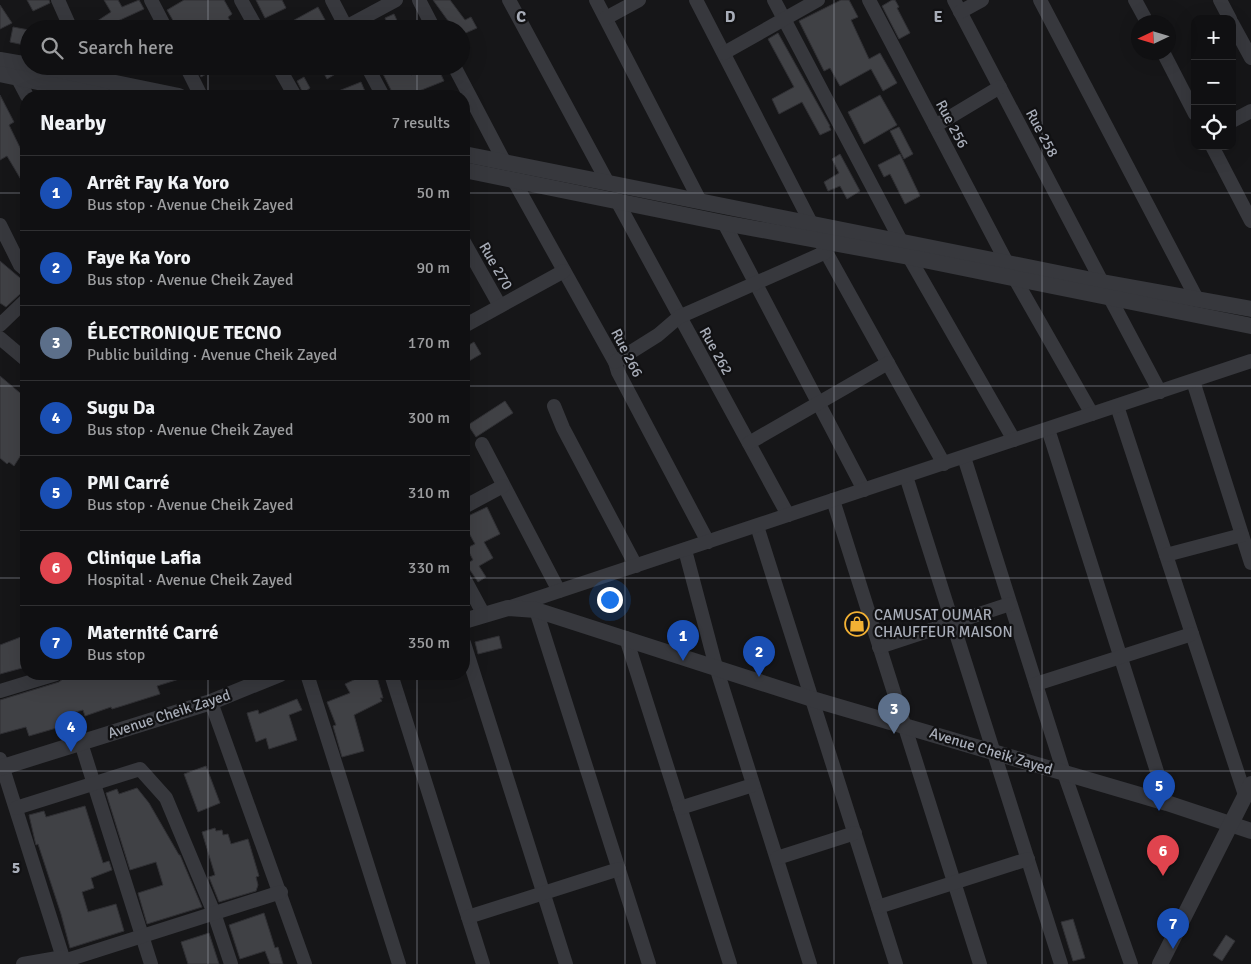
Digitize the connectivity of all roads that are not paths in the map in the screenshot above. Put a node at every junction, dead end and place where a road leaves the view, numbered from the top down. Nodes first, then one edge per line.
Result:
1 (58, 0) edge
2 (151, 0) edge
3 (241, 0) edge
4 (332, 0) edge
5 (396, 0) edge
6 (419, 0) edge
7 (508, 0) edge
8 (596, 0) edge
9 (639, 0) edge
10 (696, 0) edge
11 (774, 0) edge
12 (818, 0) edge
13 (868, 0) edge
14 (982, 0) edge
15 (1040, 0) edge
16 (1135, 0) edge
17 (1220, 0) edge
18 (957, 6) edge
19 (1143, 15) edge
20 (1228, 15) edge
21 (606, 18) junction
22 (784, 19) junction
23 (67, 20) edge
24 (161, 20) edge
25 (252, 20) edge
26 (343, 20) edge
27 (361, 20) edge
28 (429, 20) edge
29 (1236, 30) edge
30 (724, 52) junction
31 (1251, 58) edge
32 (0, 60) edge
33 (1167, 60) edge
34 (20, 70) edge
35 (20, 71) edge
36 (0, 74) edge
37 (24, 75) edge
38 (36, 75) edge
39 (94, 75) edge
40 (190, 75) edge
41 (283, 75) edge
42 (372, 75) edge
43 (459, 75) edge
44 (1000, 87) junction
45 (26, 90) edge
46 (85, 90) edge
47 (116, 90) edge
48 (198, 90) edge
49 (292, 90) edge
50 (380, 90) edge
51 (467, 90) edge
52 (470, 96) edge
53 (1191, 106) edge
54 (1251, 111) edge
55 (1236, 119) edge
56 (935, 126) junction
57 (1214, 150) edge
58 (470, 155) edge
59 (505, 163) junction
60 (470, 171) edge
61 (514, 181) junction
62 (608, 183) junction
63 (617, 201) junction
64 (700, 201) junction
65 (1251, 221) edge
66 (724, 223) junction
67 (812, 224) junction
68 (0, 225) edge
69 (901, 242) junction
70 (824, 247) junction
71 (470, 253) edge
72 (909, 257) junction
73 (1007, 263) junction
74 (20, 264) edge
75 (564, 271) junction
76 (1015, 279) junction
77 (1102, 282) junction
78 (755, 283) junction
79 (1110, 298) junction
80 (1197, 299) junction
81 (20, 306) edge
82 (500, 306) junction
83 (1251, 309) edge
84 (679, 317) junction
85 (470, 323) edge
86 (0, 325) edge
87 (1251, 326) edge
88 (0, 338) edge
89 (20, 355) edge
90 (615, 362) junction
91 (1251, 362) edge
92 (888, 363) junction
93 (1193, 381) junction
94 (1160, 392) junction
95 (819, 403) junction
96 (554, 406) dead end
97 (1117, 406) junction
98 (1092, 414) junction
99 (1048, 429) junction
100 (1014, 440) junction
101 (748, 443) junction
102 (482, 444) dead end
103 (964, 457) junction
104 (944, 464) junction
105 (906, 476) junction
106 (503, 486) junction
107 (864, 490) junction
108 (833, 500) junction
109 (470, 504) edge
110 (788, 515) junction
111 (757, 526) junction
112 (1242, 535) junction
113 (708, 542) junction
114 (685, 550) junction
115 (1166, 556) junction
116 (1251, 563) edge
117 (636, 566) junction
118 (470, 589) edge
119 (559, 591) junction
120 (1010, 604) junction
121 (508, 608) junction
122 (536, 610) junction
123 (484, 615) junction
124 (470, 618) edge
125 (953, 623) junction
126 (1192, 634) junction
127 (626, 638) junction
128 (879, 647) junction
129 (1121, 657) junction
130 (470, 662) edge
131 (716, 667) junction
132 (37, 680) edge
133 (265, 680) edge
134 (309, 680) edge
135 (393, 680) edge
136 (1036, 684) junction
137 (0, 692) edge
138 (812, 699) junction
139 (211, 702) junction
140 (904, 726) junction
141 (80, 743) junction
142 (994, 752) junction
143 (1, 765) edge
144 (1064, 773) junction
145 (93, 784) junction
146 (753, 785) junction
147 (1248, 790) edge
148 (1167, 803) junction
149 (16, 808) junction
150 (680, 808) junction
151 (1231, 825) junction
152 (1251, 831) edge
153 (855, 833) junction
154 (776, 858) junction
155 (1028, 859) junction
156 (619, 869) junction
157 (954, 882) junction
158 (280, 892) junction
159 (543, 893) junction
160 (878, 907) junction
161 (214, 914) junction
162 (468, 917) junction
163 (142, 936) junction
164 (64, 961) edge
165 (23, 964) edge
166 (150, 964) edge
167 (231, 964) edge
168 (305, 964) edge
169 (399, 964) edge
170 (483, 964) edge
171 (566, 964) edge
172 (649, 964) edge
173 (728, 964) edge
174 (810, 964) edge
175 (896, 964) edge
176 (980, 964) edge
177 (1061, 964) edge
178 (1131, 964) edge
179 (1160, 964) edge

1 - 23 street
2 - 24 street
3 - 25 street
4 - 26 street
5 - 27 street
6 - 28 street
7 - 62 street
8 - 21 street
9 - 21 street
10 - 30 street
11 - 22 street
12 - 22 street
13 - 56 street, Rue 256
14 - 18 street
15 - 80 street
16 - 19 street
17 - 20 street
18 - 44 street, Rue 258
21 - 64 street
22 - 30 street
22 - 69 street
29 - 31 street
30 - 67 street
32 - 34 street
33 - 53 street
35 - 36 street
37 - 45 street
38 - 46 street
39 - 47 street
40 - 48 street
41 - 49 street
42 - 50 street
43 - 51 street
44 - 56 street
44 - 77 street, Rue 258
52 - 59 street
54 - 55 street
56 - 73 street, Rue 256
57 - 65 street
58 - 59 street
59 - 62 street
60 - 61 street
61 - 63 street
61 - 75 street, Rue 266
62 - 64 street
63 - 66 street
63 - 84 street, Rue 262
64 - 67 street
66 - 70 street
66 - 78 street
67 - 69 street
67 - 70 street
68 - 74 street
69 - 73 street
70 - 72 street
70 - 78 street
70 - 92 street
71 - 82 street, Rue 270
72 - 76 street
72 - 100 street
73 - 77 street
75 - 82 street
75 - 90 street, Rue 266
76 - 79 street
76 - 98 street
77 - 80 street
78 - 84 street
78 - 95 street
79 - 87 street
79 - 94 street
80 - 83 street
81 - 86 street
82 - 85 street
84 - 90 street
84 - 101 street, Rue 262
88 - 89 street
90 - 113 street, Rue 266
91 - 93 street
92 - 95 street
92 - 104 street
93 - 94 street
93 - 112 street
94 - 97 street
95 - 101 street
95 - 107 street
96 - 117 street
97 - 98 street
97 - 115 street
98 - 99 street
99 - 100 street
99 - 129 street
100 - 103 street
101 - 110 street, Rue 262
102 - 106 street
103 - 104 street
103 - 120 street
104 - 105 street
105 - 107 street
105 - 125 street
106 - 109 street
106 - 119 street
107 - 108 street
108 - 110 street
108 - 128 street
110 - 111 street
111 - 113 street
111 - 138 street
112 - 115 street
112 - 116 street
113 - 114 street
114 - 117 street
114 - 131 street
115 - 126 street
117 - 119 street
118 - 123 street
119 - 121 street
120 - 125 street
120 - 136 street
121 - 122 street, Avenue Cheik Zayed
121 - 123 street, Avenue Cheik Zayed
122 - 127 street, Avenue Cheik Zayed
122 - 156 street
123 - 124 street, Avenue Cheik Zayed
125 - 128 street
125 - 142 street
126 - 129 street
126 - 147 street
127 - 131 street, Avenue Cheik Zayed
127 - 150 street
128 - 140 street
129 - 136 street
129 - 148 street
130 - 159 street
131 - 138 street, Avenue Cheik Zayed
131 - 146 street
132 - 137 street
133 - 139 street, Avenue Cheik Zayed
134 - 169 street
135 - 162 street
136 - 144 street
138 - 140 street, Avenue Cheik Zayed
138 - 153 street
139 - 141 street, Avenue Cheik Zayed
139 - 158 street
140 - 142 street, Avenue Cheik Zayed
140 - 157 street
141 - 143 street, Avenue Cheik Zayed
141 - 145 street
142 - 144 street, Avenue Cheik Zayed
142 - 155 street
143 - 149 street
144 - 148 street, Avenue Cheik Zayed
144 - 178 street
145 - 149 street
145 - 161 street
145 - 163 street
146 - 150 street
146 - 154 street
147 - 151 street
148 - 151 street, Avenue Cheik Zayed
149 - 164 street
150 - 173 street
151 - 152 street, Avenue Cheik Zayed
151 - 179 street
153 - 154 street
153 - 160 street
154 - 174 street
155 - 157 street
155 - 177 street
156 - 159 street
156 - 172 street
157 - 160 street
157 - 176 street
158 - 161 street
158 - 168 street
159 - 162 street
159 - 171 street
160 - 175 street
161 - 163 street
161 - 167 street
162 - 170 street
163 - 164 street
163 - 166 street
164 - 165 street

